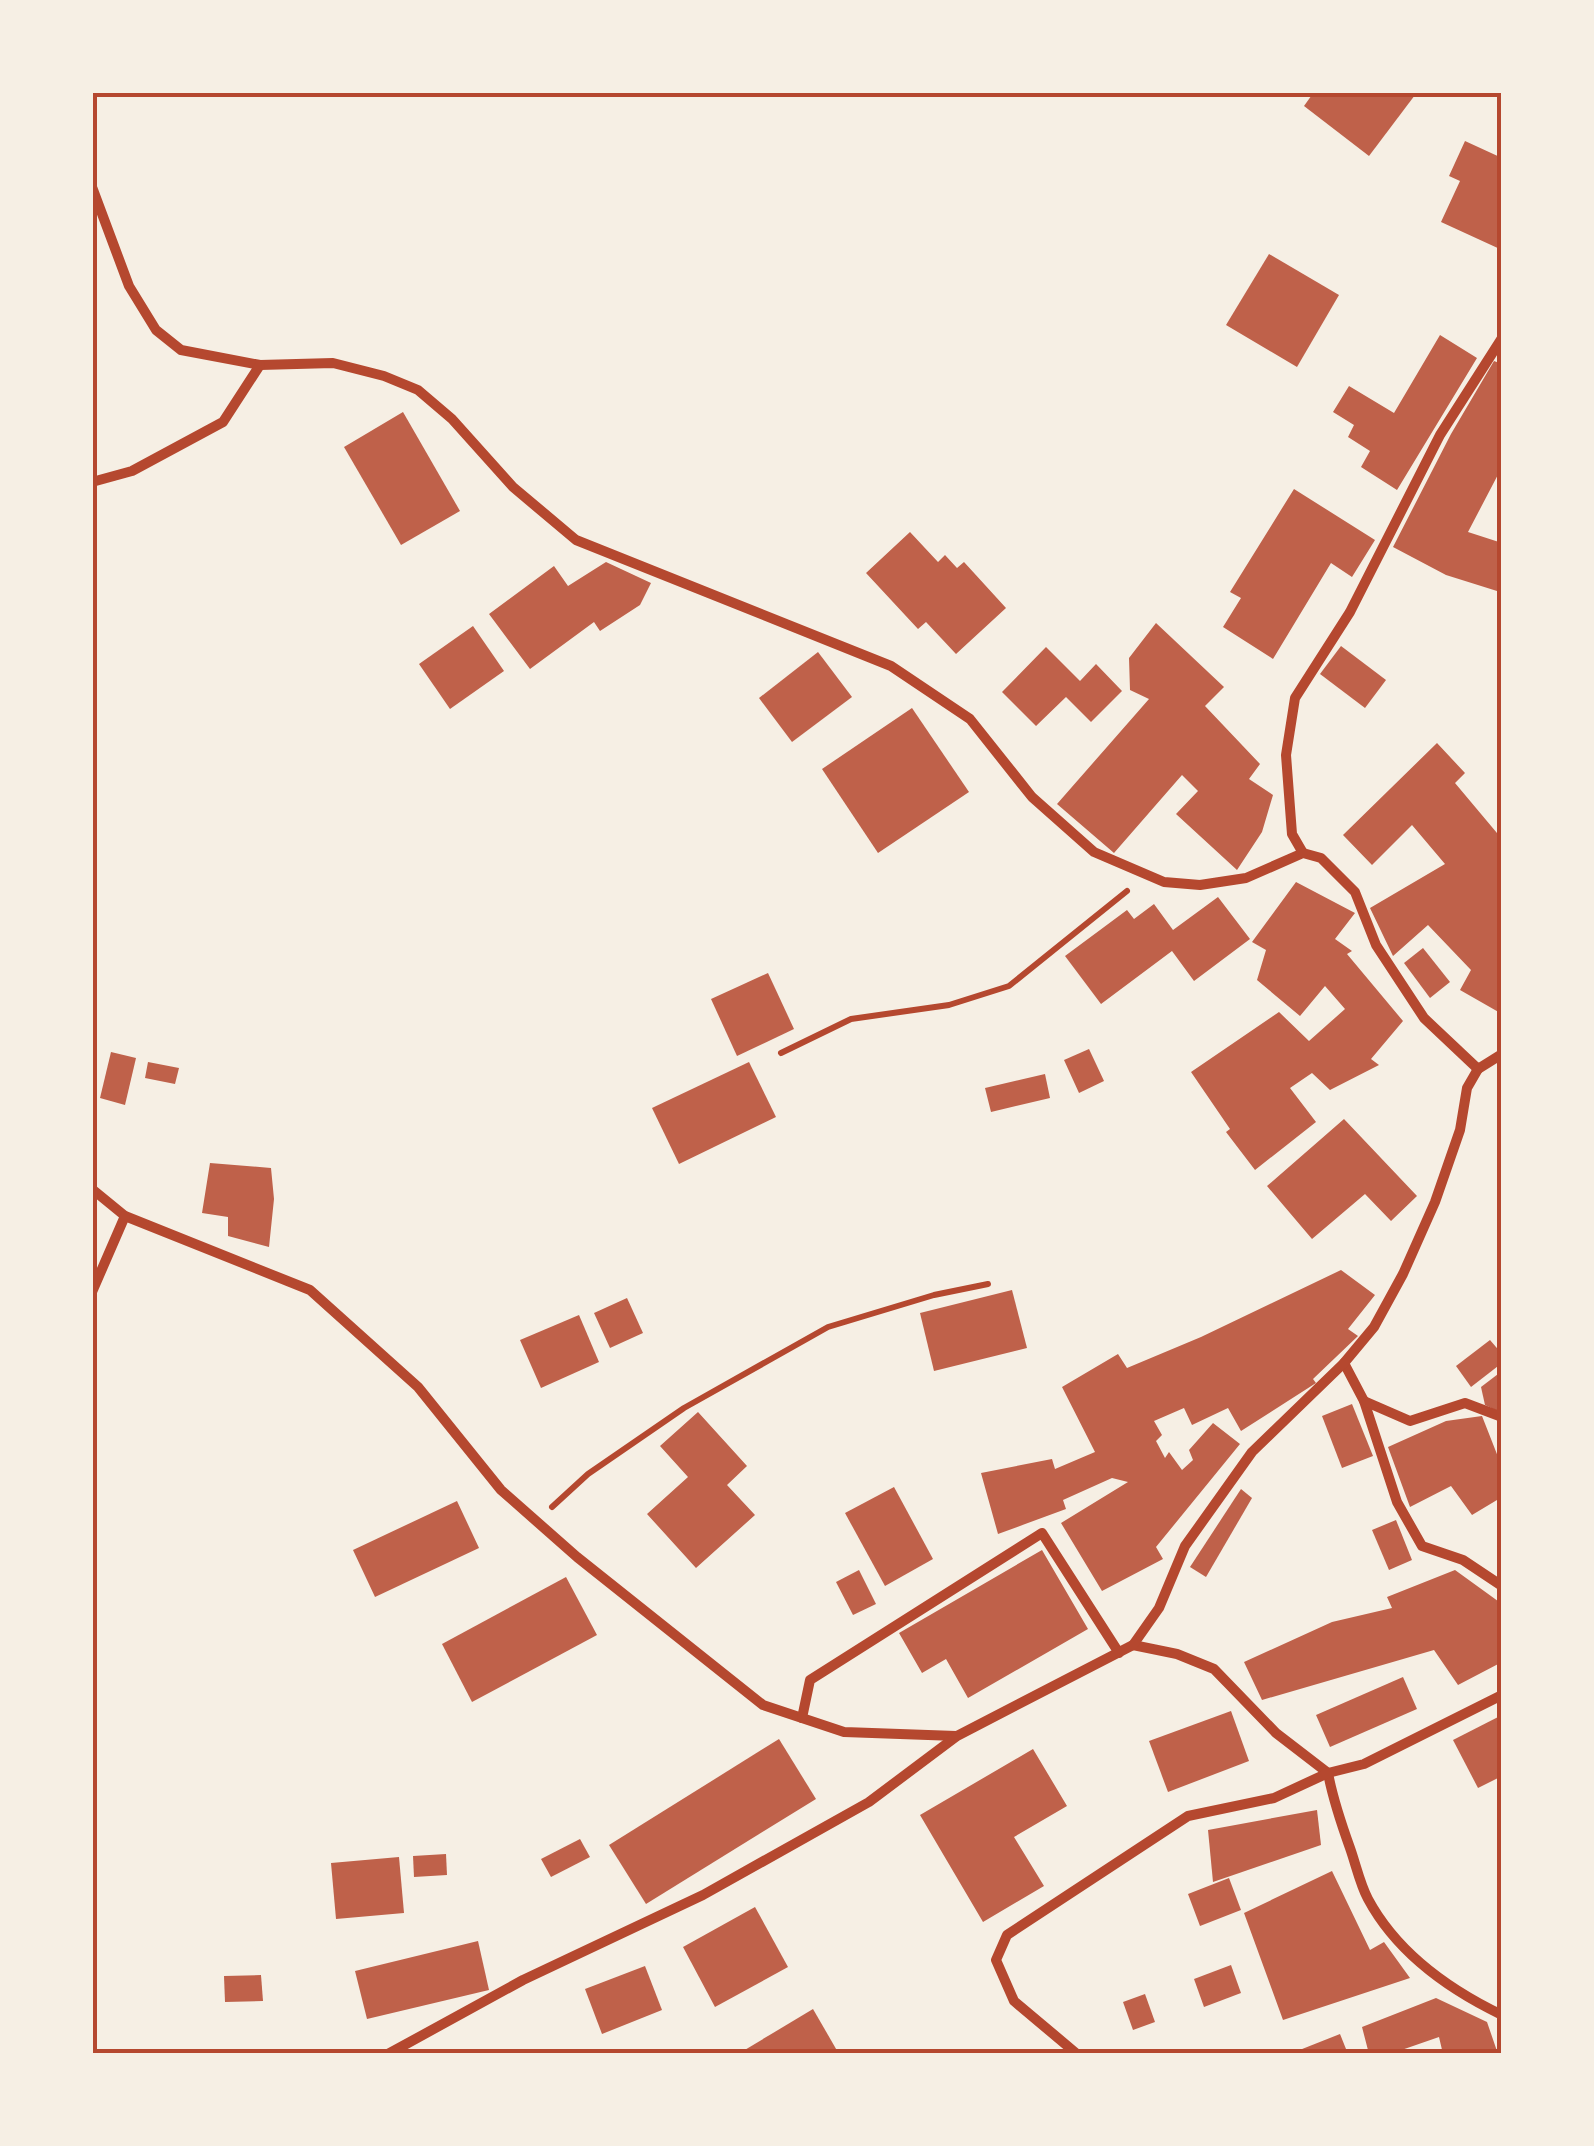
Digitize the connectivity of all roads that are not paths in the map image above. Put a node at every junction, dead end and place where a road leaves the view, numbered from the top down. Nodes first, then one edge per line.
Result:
1 (92, 187) edge
2 (1502, 338) edge
3 (260, 365) junction
4 (92, 482) edge
5 (1303, 854) junction
6 (1502, 1054) edge
7 (1478, 1070) junction
8 (92, 1190) edge
9 (125, 1216) junction
10 (92, 1292) edge
11 (1344, 1363) junction
12 (1364, 1401) junction
13 (1502, 1416) edge
14 (1502, 1586) edge
15 (1133, 1646) junction
16 (1119, 1653) junction
17 (1502, 1695) edge
18 (802, 1718) junction
19 (958, 1736) junction
20 (1328, 1773) junction
21 (1502, 2015) edge
22 (388, 2054) edge
23 (1078, 2054) edge

1 - 3 street
2 - 5 street
3 - 4 street
3 - 5 street
5 - 7 street
6 - 7 street
7 - 11 street
8 - 9 street
9 - 10 street
9 - 18 street
11 - 12 street
11 - 15 street
12 - 13 street
12 - 14 street
15 - 16 street
15 - 20 street
16 - 18 street
16 - 19 street
17 - 20 street
18 - 19 street
19 - 22 street
20 - 21 street
20 - 23 street

